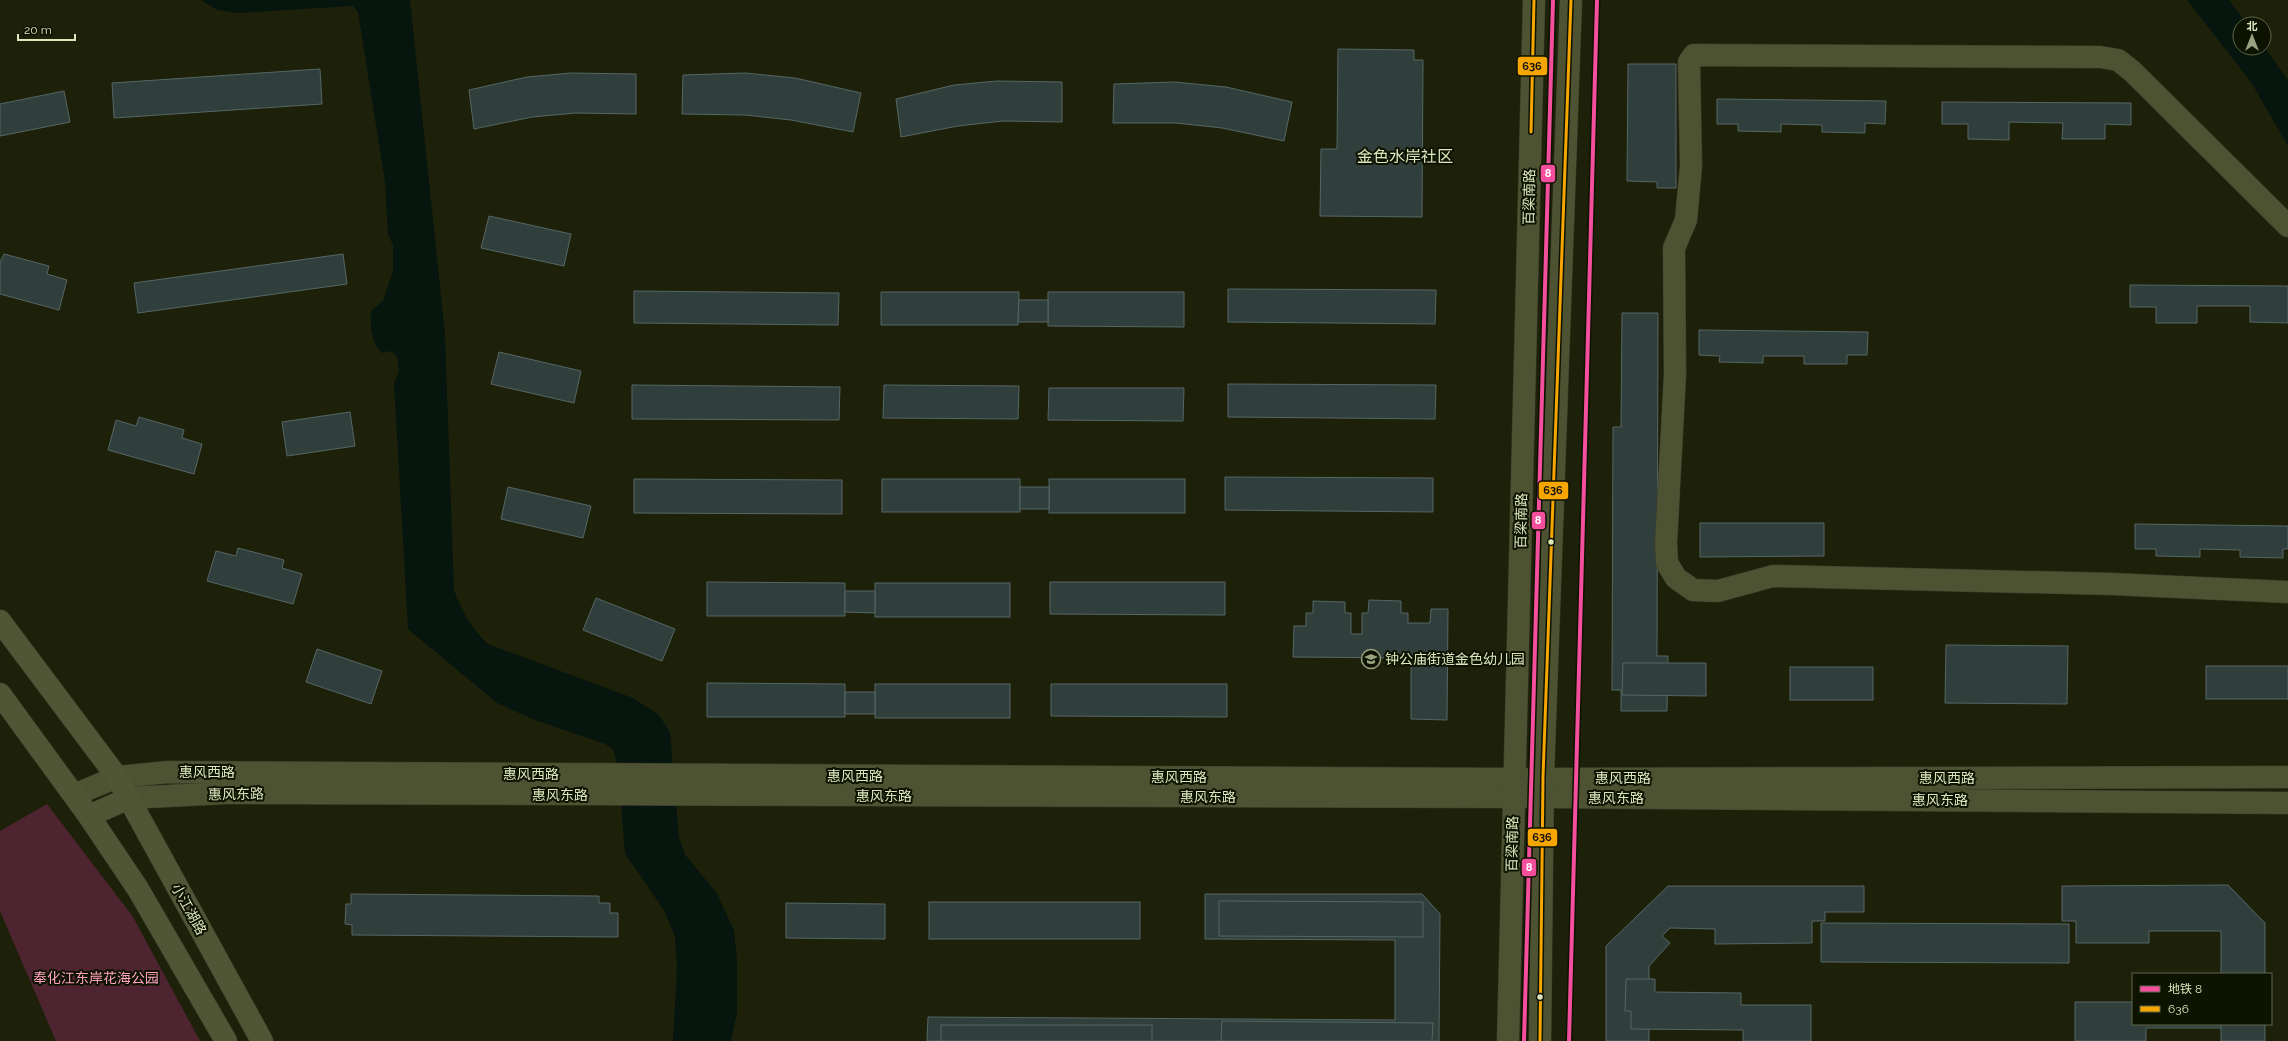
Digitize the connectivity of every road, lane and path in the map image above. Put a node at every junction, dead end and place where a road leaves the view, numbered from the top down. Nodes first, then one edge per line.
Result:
1 (1534, 0) edge
2 (1571, 0) edge
3 (2288, 226) edge
4 (2288, 592) edge
5 (0, 621) edge
6 (0, 694) edge
7 (117, 777) junction
8 (2288, 777) edge
9 (1542, 787) junction
10 (1514, 788) junction
11 (74, 795) junction
12 (129, 798) junction
13 (2288, 803) edge
14 (89, 816) junction
15 (226, 1041) edge
16 (262, 1041) edge
17 (1508, 1041) edge
18 (1540, 1041) edge

1 - 10 street, 百梁南路
2 - 9 street, 百梁南路
3 - 4 street
5 - 7 main road, 小江湖路
6 - 11 main road
7 - 10 street, 惠风西路
7 - 11 street, 惠风西路
7 - 12 main road, 小江湖路
8 - 9 street, 惠风西路
9 - 10 street, 惠风东路
9 - 13 street, 惠风东路
9 - 18 street, 百梁南路
10 - 12 street, 惠风东路
10 - 17 street, 百梁南路
11 - 14 main road
12 - 14 main road
12 - 16 main road, 小江湖路
14 - 15 main road

